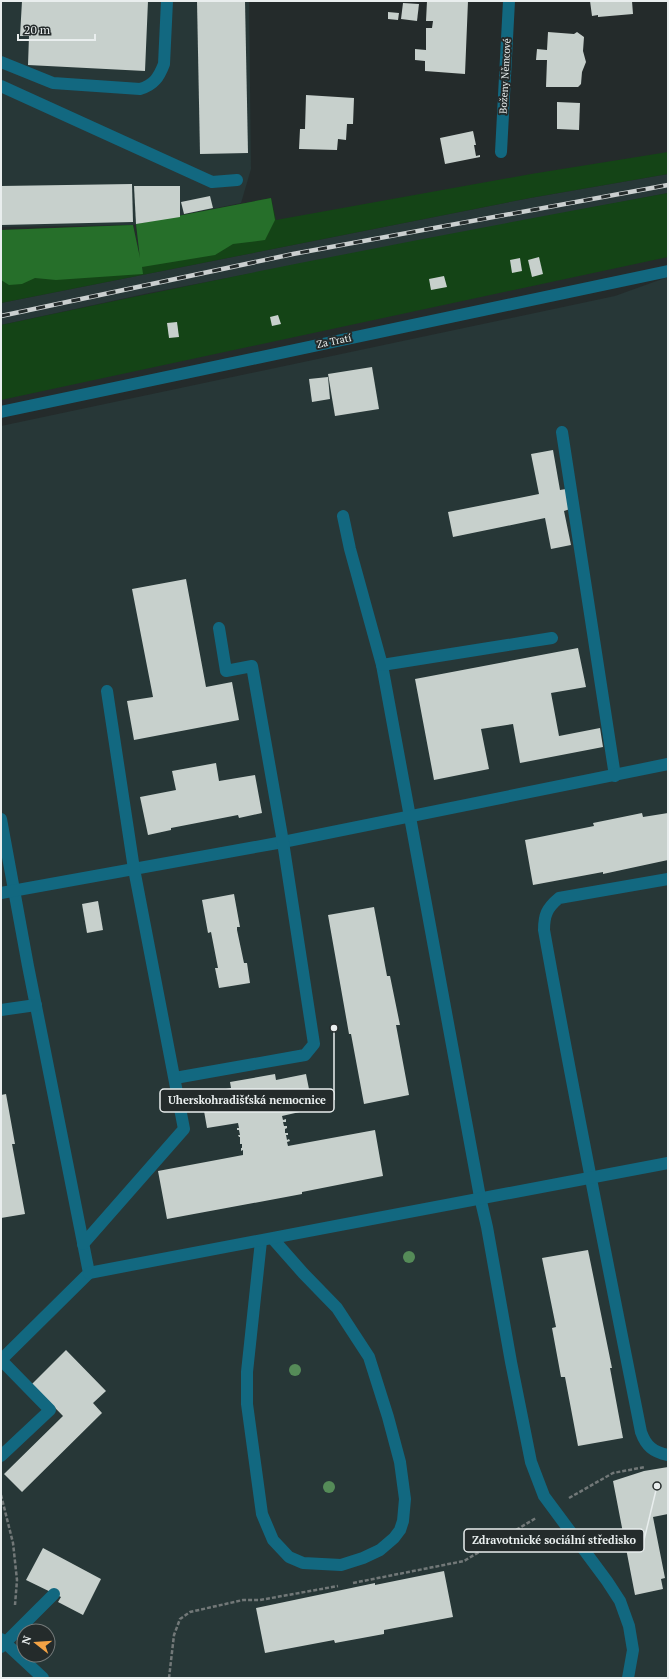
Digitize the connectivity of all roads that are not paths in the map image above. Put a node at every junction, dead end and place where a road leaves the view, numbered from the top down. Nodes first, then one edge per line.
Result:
1 (167, 1) edge
2 (509, 1) edge
3 (1, 62) edge
4 (1, 86) edge
5 (501, 152) dead end
6 (237, 180) dead end
7 (668, 271) edge
8 (1, 412) edge
9 (562, 432) dead end
10 (343, 516) dead end
11 (219, 628) dead end
12 (552, 638) dead end
13 (382, 665) junction
14 (107, 691) dead end
15 (668, 764) edge
16 (615, 776) junction
17 (411, 816) junction
18 (1, 819) edge
19 (283, 842) junction
20 (134, 869) junction
21 (668, 878) edge
22 (15, 891) junction
23 (1, 893) edge
24 (36, 1005) junction
25 (1, 1010) edge
26 (175, 1078) junction
27 (668, 1163) edge
28 (591, 1177) junction
29 (480, 1197) junction
30 (273, 1239) junction
31 (261, 1241) junction
32 (83, 1244) junction
33 (89, 1273) junction
34 (1, 1360) edge
35 (668, 1454) edge
36 (1, 1456) edge
37 (54, 1594) dead end
38 (2, 1643) edge
39 (43, 1678) edge
40 (628, 1678) edge

1 - 3 street
2 - 5 street, Boženy Němcové
4 - 6 street
7 - 8 street, Za Tratí
9 - 16 street
10 - 13 street
11 - 19 street
12 - 13 street
13 - 17 street
14 - 20 street
15 - 16 street
16 - 17 street
17 - 19 street
17 - 29 street
18 - 22 street
19 - 20 street
19 - 26 street
20 - 22 street
20 - 26 street
21 - 28 street
22 - 23 street
22 - 24 street
24 - 25 street
24 - 32 street
26 - 32 street
27 - 28 street
28 - 29 street
28 - 35 street
29 - 30 street
29 - 40 street
30 - 31 street
30 - 31 street
31 - 33 street
32 - 33 street
33 - 34 street
34 - 36 street
37 - 38 street
38 - 39 street

